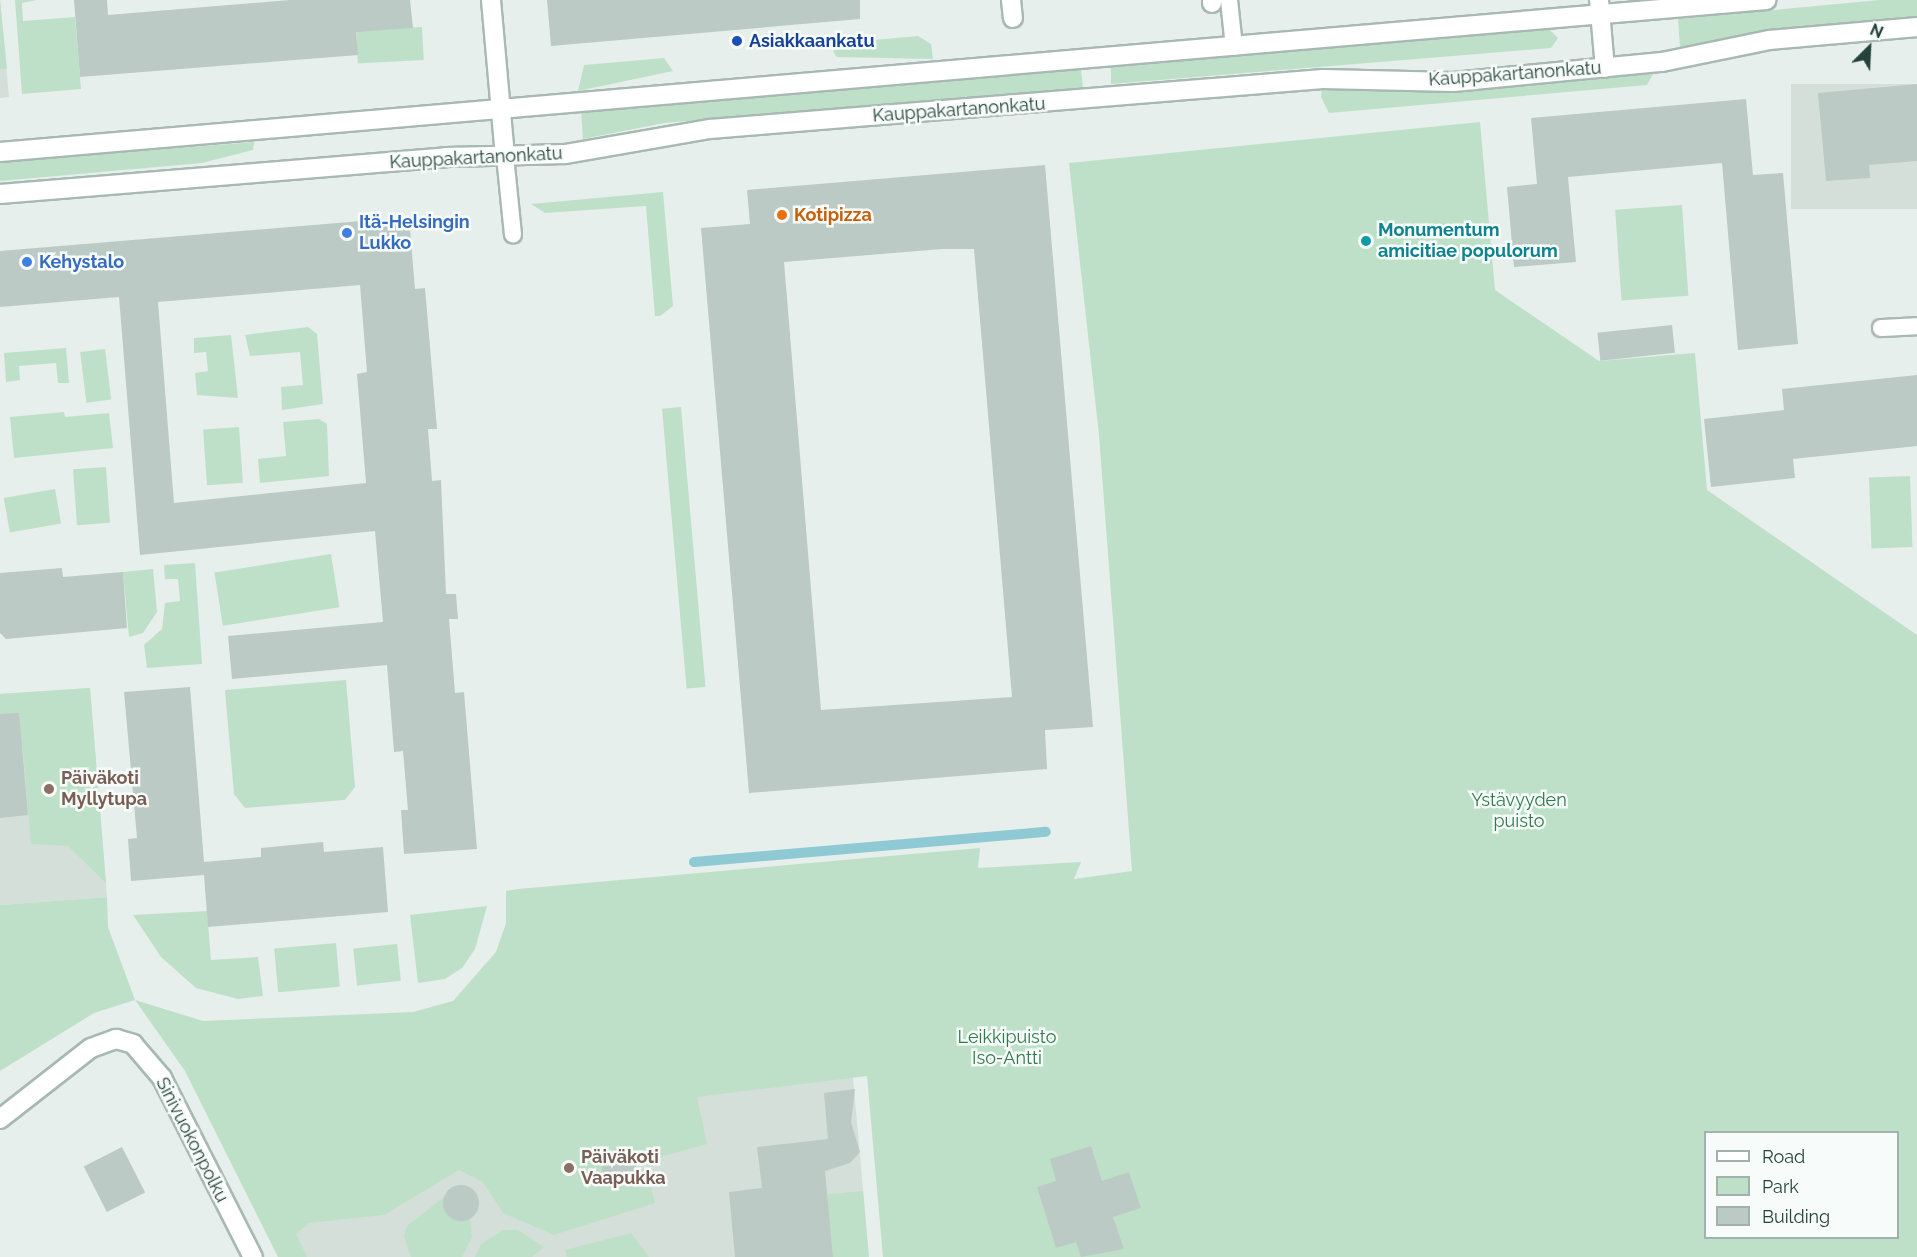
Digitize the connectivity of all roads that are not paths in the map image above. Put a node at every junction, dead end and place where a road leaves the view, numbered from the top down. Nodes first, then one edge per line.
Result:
1 (491, 0) edge
2 (1766, 0) edge
3 (1218, 1) edge
4 (1600, 8) edge
5 (1917, 27) edge
6 (1234, 47) junction
7 (1605, 68) junction
8 (500, 108) junction
9 (0, 152) edge
10 (505, 156) junction
11 (0, 194) edge
12 (513, 235) dead end
13 (1917, 326) edge
14 (1881, 328) dead end
15 (0, 1119) edge
16 (253, 1257) edge

1 - 8 main road
2 - 4 main road
3 - 6 lane
4 - 6 main road
4 - 7 main road
5 - 7 main road, Kauppakartanonkatu
6 - 8 main road
7 - 10 main road, Kauppakartanonkatu
8 - 9 main road
8 - 10 main road
10 - 11 main road, Kauppakartanonkatu
10 - 12 lane
13 - 14 lane
15 - 16 main road, Sinivuokonpolku

